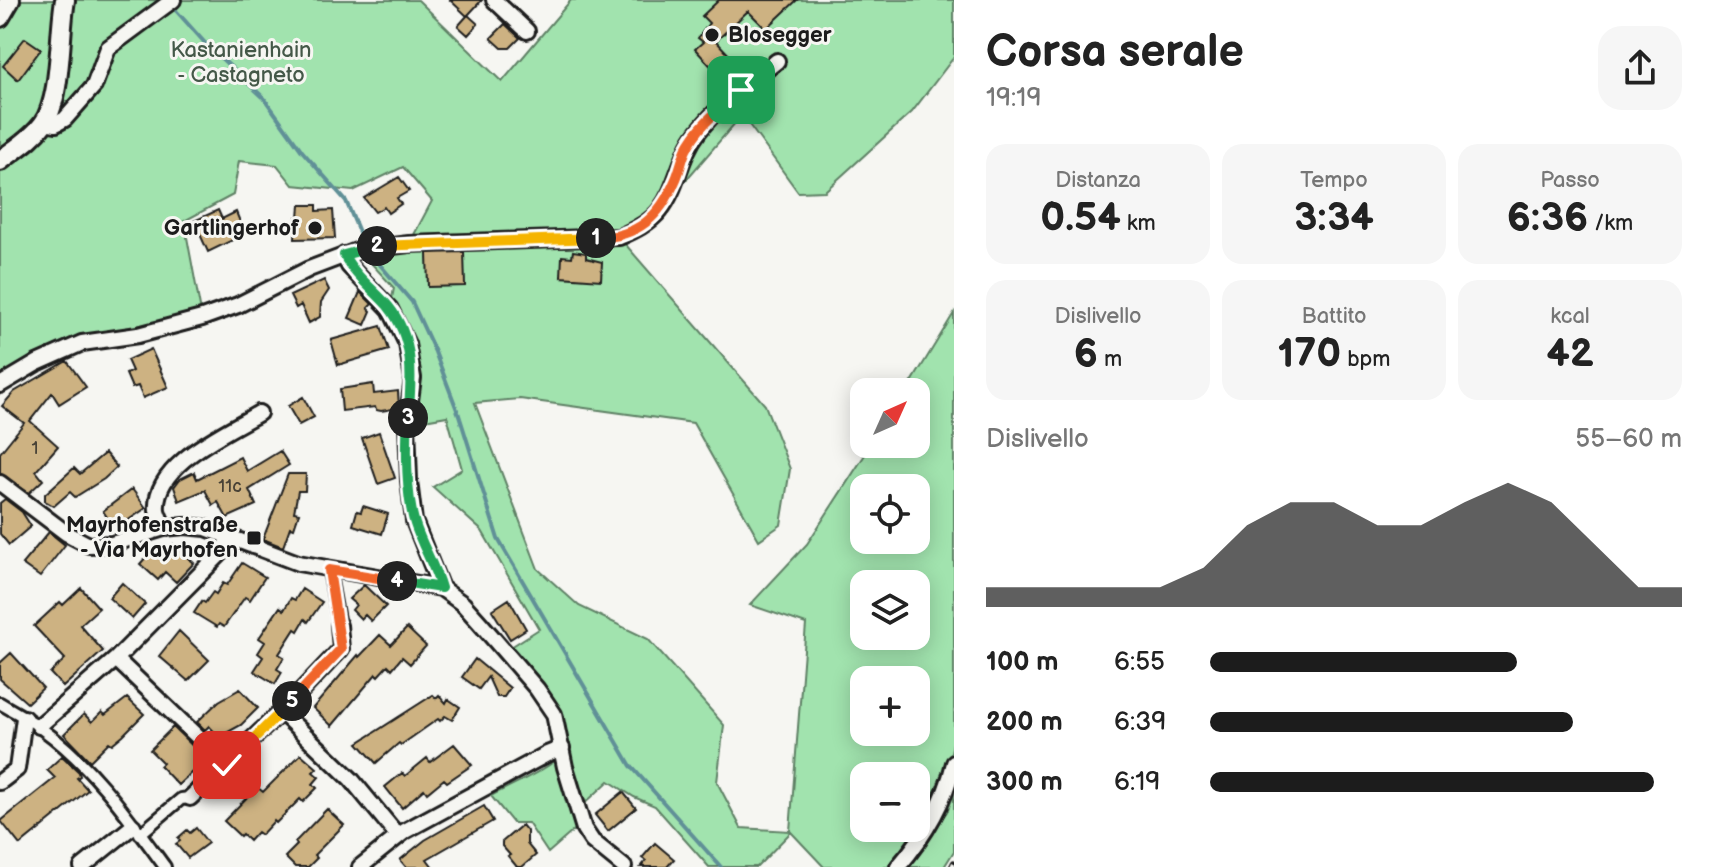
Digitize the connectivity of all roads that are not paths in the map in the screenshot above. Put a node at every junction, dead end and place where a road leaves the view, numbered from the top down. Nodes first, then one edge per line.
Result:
1 (10, 0) edge
2 (65, 0) edge
3 (173, 0) edge
4 (494, 0) edge
5 (0, 17) edge
6 (527, 31) dead end
7 (777, 61) dead end
8 (45, 122) junction
9 (0, 161) edge
10 (351, 252) junction
11 (0, 385) edge
12 (259, 413) dead end
13 (0, 483) edge
14 (164, 528) junction
15 (230, 537) junction
16 (329, 570) junction
17 (441, 588) junction
18 (339, 625) joint
19 (116, 659) junction
20 (0, 703) edge
21 (281, 712) junction
22 (24, 718) junction
23 (39, 726) junction
24 (562, 748) junction
25 (954, 763) edge
26 (227, 765) junction
27 (0, 782) edge
28 (190, 798) joint
29 (137, 830) junction
30 (398, 836) junction
31 (82, 867) edge
32 (165, 867) edge
33 (360, 867) edge
34 (624, 867) edge
35 (898, 867) edge

1 - 5 street
2 - 8 street
3 - 8 street
4 - 6 street
7 - 10 street
8 - 9 street
10 - 11 street
10 - 17 street
12 - 14 street
13 - 14 street
14 - 15 street
15 - 16 street
15 - 19 street
16 - 17 street
16 - 18 street
17 - 24 street
18 - 21 street
19 - 23 street
19 - 26 street
20 - 22 street
21 - 26 street
21 - 30 street
22 - 23 street
22 - 27 street
23 - 29 street
24 - 30 street
24 - 34 street
25 - 35 street
26 - 28 street
28 - 29 street
29 - 31 street
29 - 32 street
30 - 33 street

